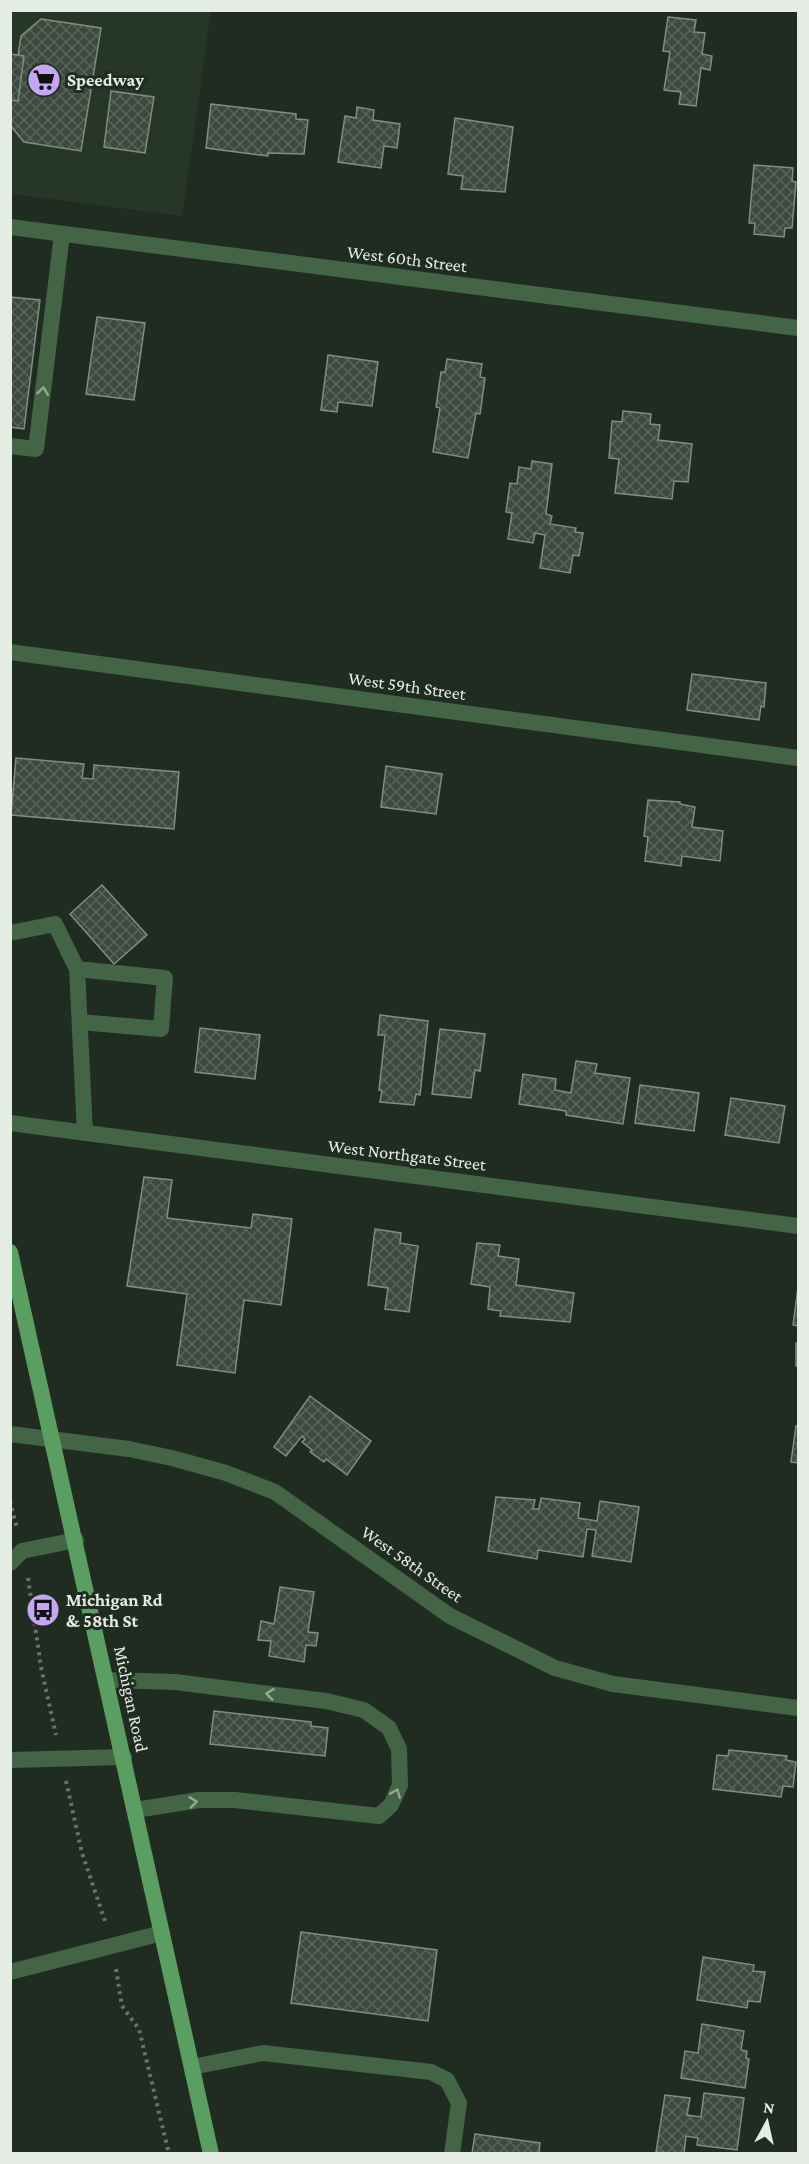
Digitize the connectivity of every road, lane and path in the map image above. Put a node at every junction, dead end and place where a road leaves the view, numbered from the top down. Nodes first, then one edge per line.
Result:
1 (10, 227) edge
2 (62, 234) junction
3 (798, 328) edge
4 (10, 446) edge
5 (10, 652) edge
6 (798, 758) edge
7 (10, 933) edge
8 (77, 969) junction
9 (80, 1022) junction
10 (10, 1123) edge
11 (85, 1133) junction
12 (798, 1226) edge
13 (10, 1252) edge
14 (10, 1434) edge
15 (54, 1440) junction
16 (10, 1501) edge
17 (76, 1540) junction
18 (16, 1557) edge
19 (106, 1680) junction
20 (798, 1708) edge
21 (124, 1757) junction
22 (10, 1760) edge
23 (62, 1761) junction
24 (135, 1810) junction
25 (162, 1933) junction
26 (113, 1946) junction
27 (10, 1972) edge
28 (192, 2067) junction
29 (169, 2154) edge
30 (211, 2154) edge
31 (452, 2154) edge

1 - 2 street, West 60th Street
2 - 3 street, West 60th Street
4 -> 2 street
5 - 6 street, West 59th Street
7 - 8 street
8 - 9 street
8 - 9 street
9 - 11 street
10 - 11 street, West Northgate Street
11 - 12 street, West Northgate Street
13 - 15 main road, Michigan Road
14 - 15 street, West 58th Street
15 - 17 main road, Michigan Road
15 - 20 street, West 58th Street
16 - 18 path
17 - 18 street
17 - 19 main road, Michigan Road
18 - 23 path
19 - 21 main road, Michigan Road
24 -> 19 street
21 - 23 street
21 - 24 main road, Michigan Road
22 - 23 street
23 - 26 path
24 - 25 main road, Michigan Road
25 - 26 street
25 - 28 main road, Michigan Road
26 - 27 street
26 - 29 path
28 - 30 main road, Michigan Road
28 - 31 street

